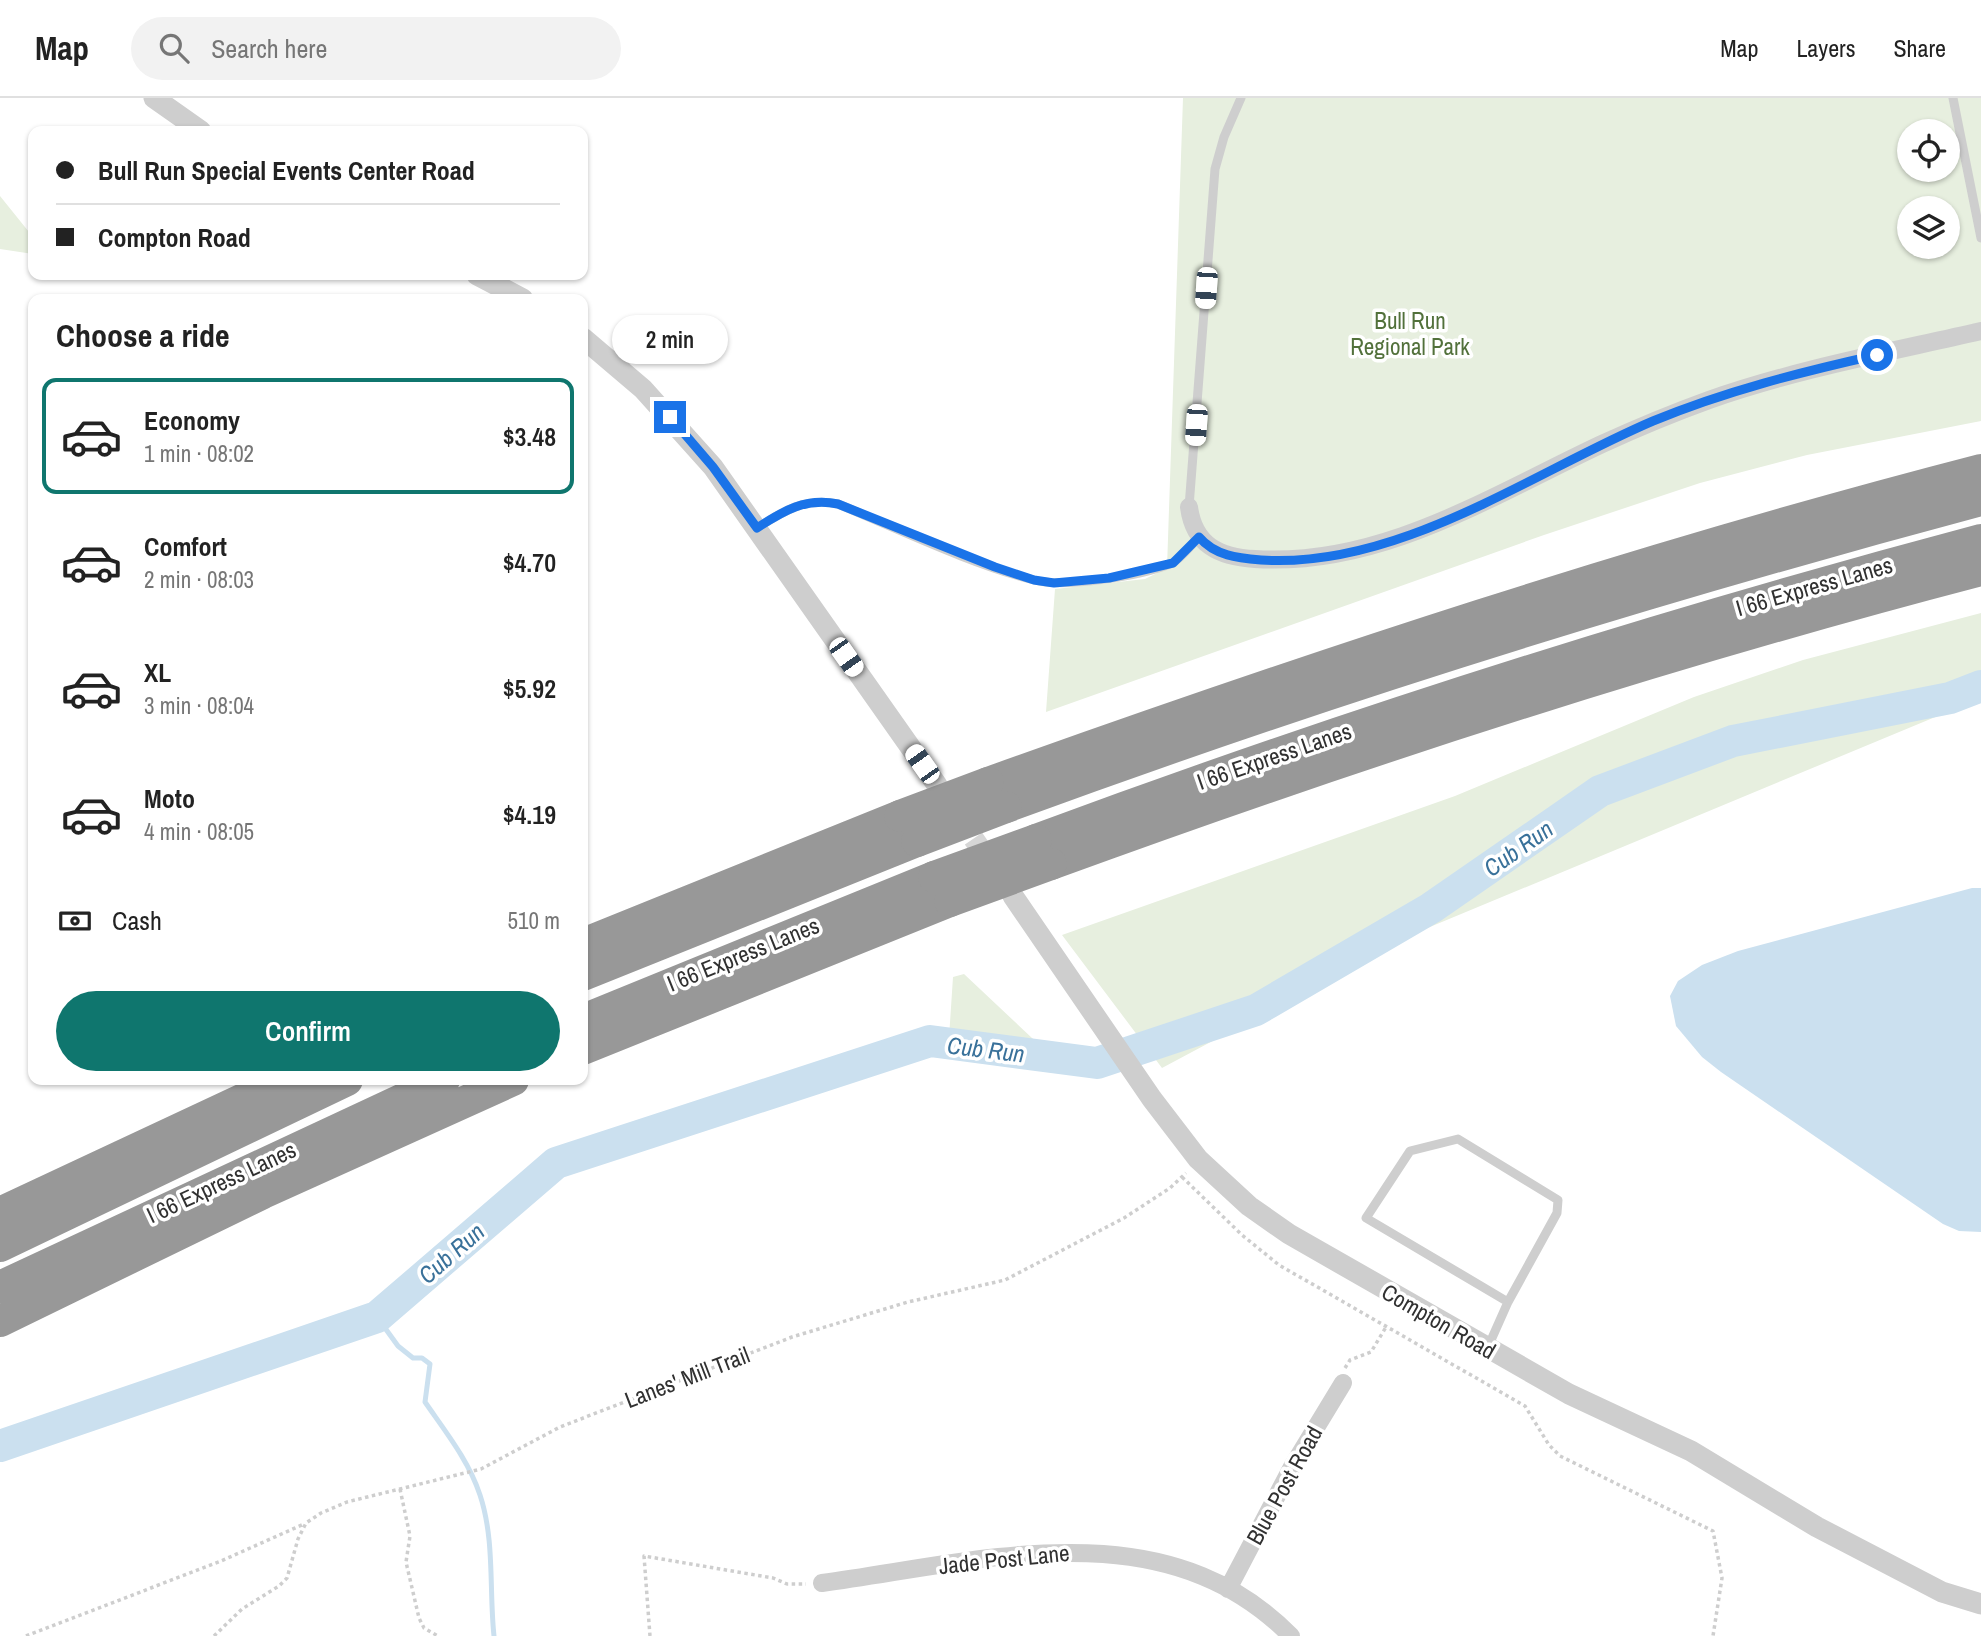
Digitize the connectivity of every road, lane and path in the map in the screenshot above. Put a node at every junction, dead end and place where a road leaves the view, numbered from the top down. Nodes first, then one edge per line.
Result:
1 (154, 98) edge
2 (1241, 98) edge
3 (1953, 98) edge
4 (194, 126) edge
5 (1981, 238) edge
6 (487, 280) edge
7 (513, 294) edge
8 (1981, 331) edge
9 (588, 342) edge
10 (1981, 470) edge
11 (1981, 500) edge
12 (1189, 507) joint
13 (757, 528) junction
14 (1199, 537) junction
15 (1981, 540) edge
16 (1981, 570) edge
17 (937, 785) dead end
18 (997, 795) junction
19 (909, 828) junction
20 (1043, 852) junction
21 (942, 889) junction
22 (1013, 897) dead end
23 (588, 942) edge
24 (588, 973) edge
25 (588, 1018) edge
26 (588, 1047) edge
27 (273, 1085) edge
28 (337, 1085) edge
29 (433, 1085) edge
30 (502, 1085) edge
31 (1198, 1159) junction
32 (1182, 1177) junction
33 (0, 1213) edge
34 (0, 1246) edge
35 (0, 1287) edge
36 (1508, 1302) junction
37 (0, 1321) edge
38 (1386, 1327) junction
39 (1487, 1349) junction
40 (1343, 1383) joint
41 (400, 1489) junction
42 (306, 1523) junction
43 (822, 1583) joint
44 (1228, 1589) junction
45 (1981, 1604) edge
46 (26, 1636) edge
47 (214, 1636) edge
48 (438, 1636) edge
49 (650, 1636) edge
50 (1291, 1636) edge
51 (1713, 1636) edge

1 - 4 street
2 - 12 lane
3 - 5 lane
6 - 7 street
8 - 14 street
9 - 13 street
10 - 18 highway
11 - 18 highway, I 66 Express Lanes
12 - 14 street
13 - 14 lane
13 - 17 street
15 - 20 highway, I 66 Express Lanes
16 - 20 highway
18 - 19 highway, bridge
19 - 23 highway
19 - 24 highway, I 66 Express Lanes
20 - 21 highway, bridge
21 - 25 highway, I 66 Express Lanes
21 - 26 highway
22 - 31 street, Compton Road
27 - 33 highway
28 - 34 highway, I 66 Express Lanes
29 - 35 highway, I 66 Express Lanes
30 - 37 highway
31 - 32 path, Lanes' Mill Trail
31 - 39 street, Compton Road
32 - 38 path
32 - 41 path, Lanes' Mill Trail
36 - 36 lane
36 - 39 lane
38 - 40 path
38 - 51 path
39 - 45 street, Compton Road
40 - 44 street, Blue Post Road
41 - 42 path, Lanes' Mill Trail
41 - 48 path
42 - 46 path, Lanes' Mill Trail
42 - 47 path
43 - 44 street, Jade Post Lane
43 - 49 path
44 - 50 street, Jade Post Lane

